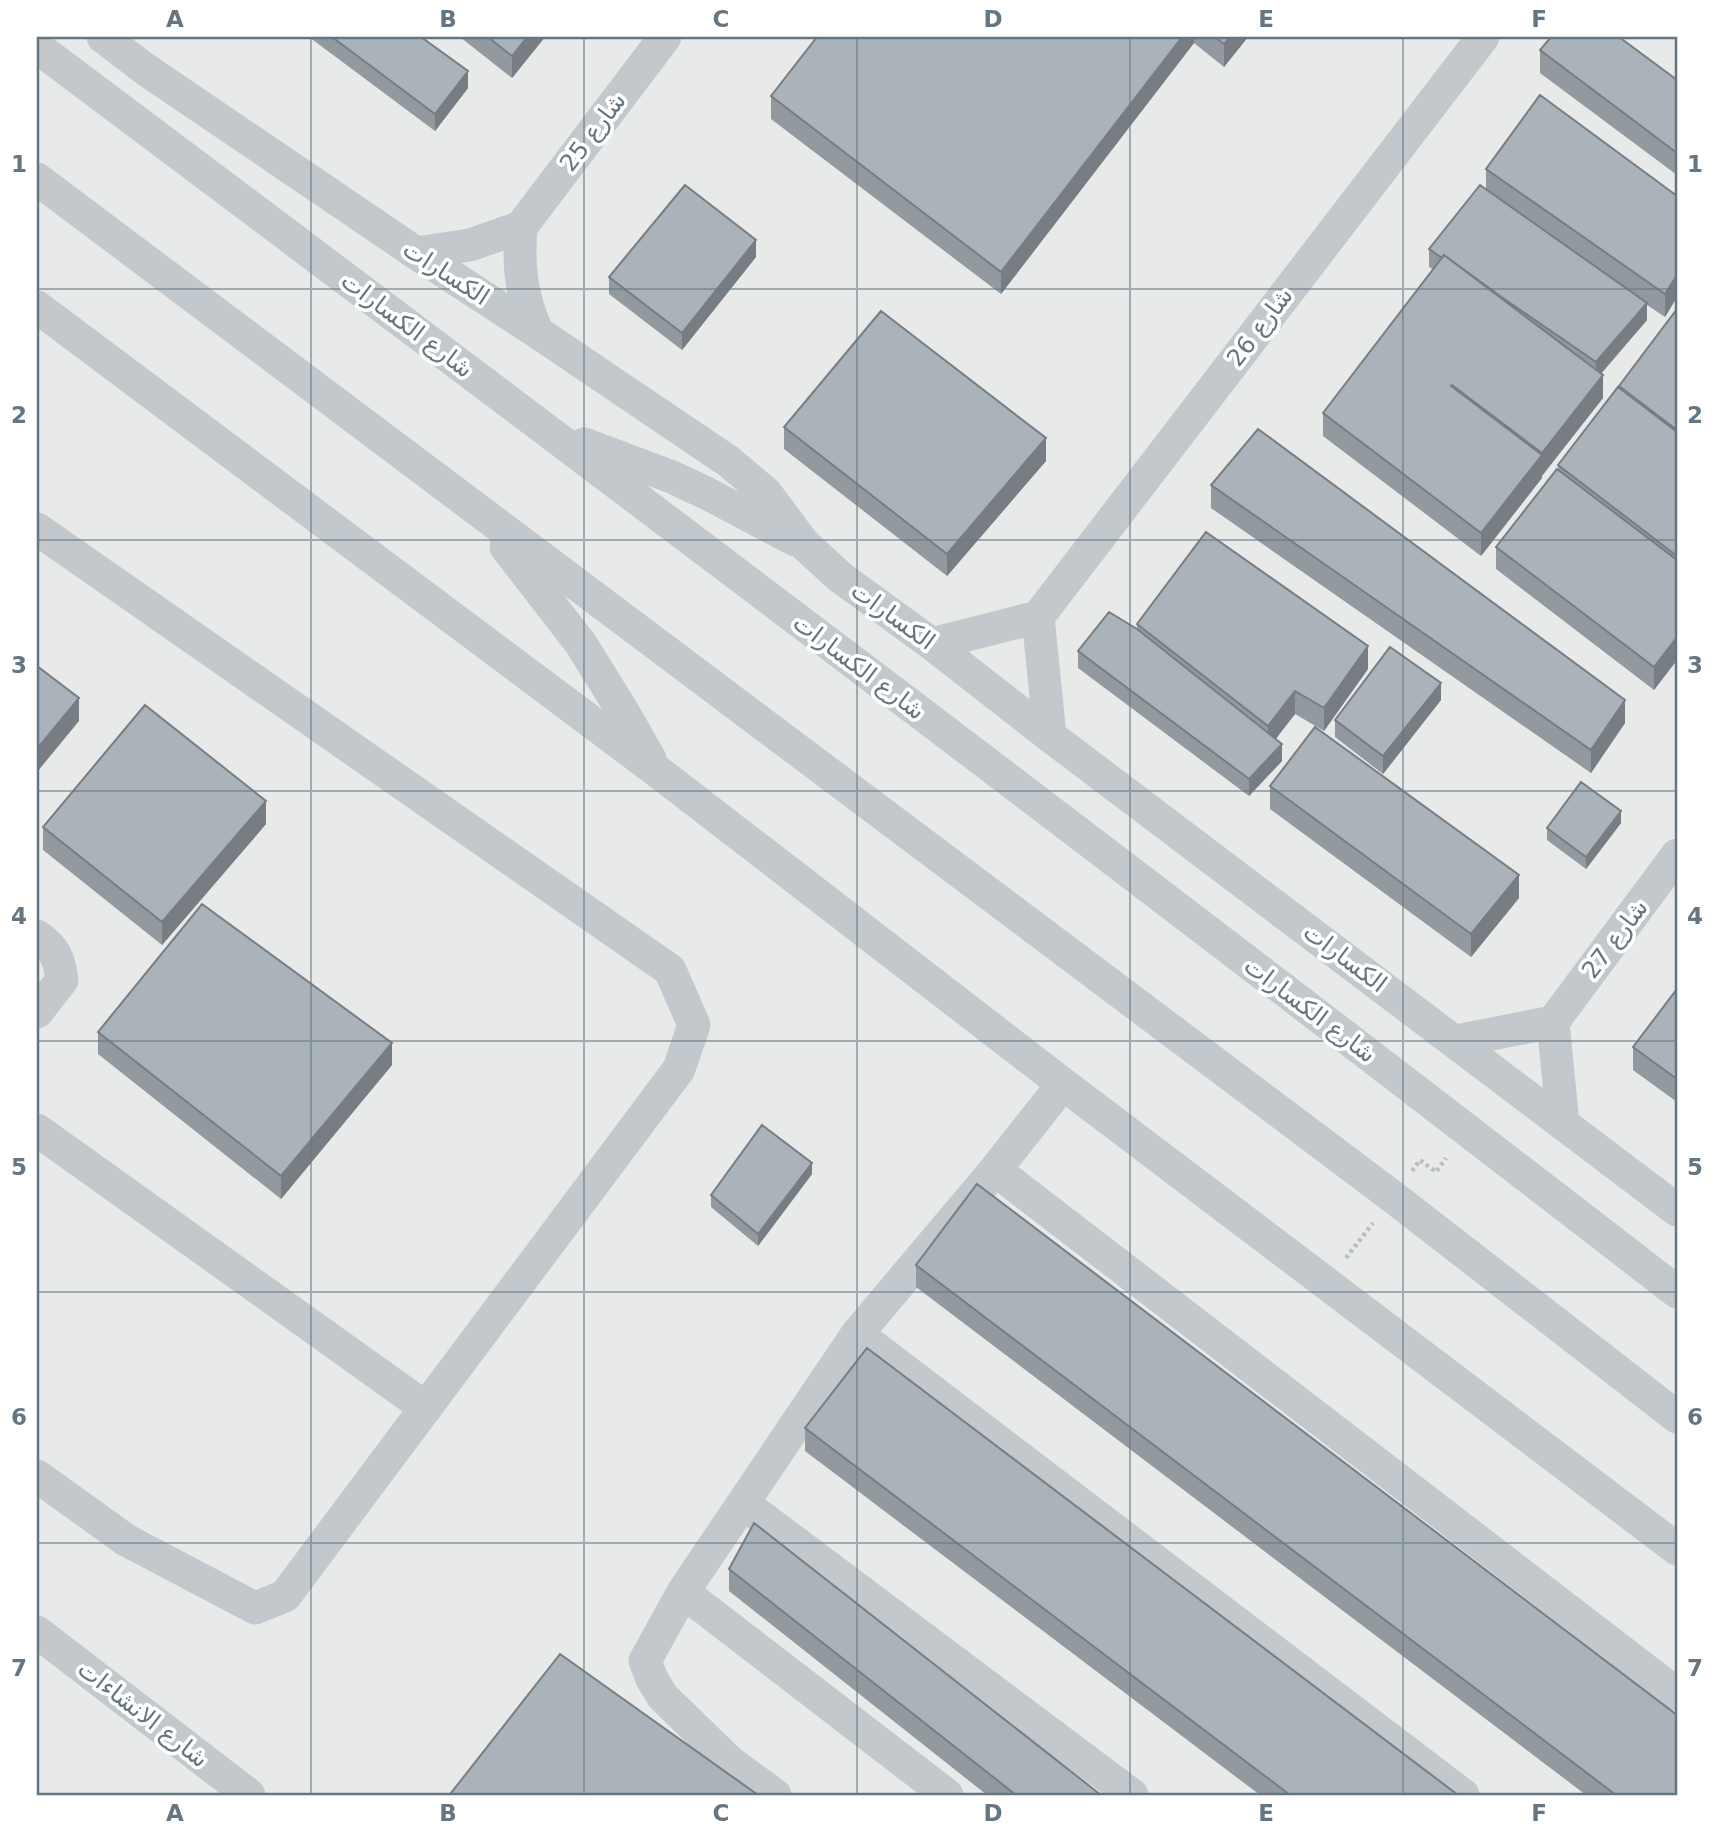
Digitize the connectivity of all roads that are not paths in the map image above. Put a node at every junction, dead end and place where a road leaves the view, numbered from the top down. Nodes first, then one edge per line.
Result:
1 (103, 37) edge
2 (665, 37) edge
3 (1483, 37) edge
4 (37, 47) edge
5 (37, 180) edge
6 (521, 227) junction
7 (416, 253) junction
8 (37, 307) edge
9 (537, 332) junction
10 (550, 431) junction
11 (476, 509) junction
12 (37, 528) edge
13 (804, 544) junction
14 (1038, 617) junction
15 (932, 644) junction
16 (1050, 736) junction
17 (657, 771) junction
18 (1677, 855) edge
19 (37, 936) edge
20 (37, 1012) edge
21 (1553, 1022) junction
22 (1456, 1041) junction
23 (1063, 1084) junction
24 (1563, 1124) junction
25 (37, 1129) edge
26 (995, 1170) junction
27 (1677, 1210) edge
28 (1677, 1292) edge
29 (857, 1334) junction
30 (426, 1408) junction
31 (1677, 1417) edge
32 (37, 1476) edge
33 (744, 1504) junction
34 (1677, 1549) edge
35 (683, 1592) junction
36 (37, 1632) edge
37 (1677, 1693) edge
38 (249, 1795) edge
39 (775, 1795) edge
40 (947, 1795) edge
41 (1132, 1795) edge
42 (1463, 1795) edge

1 - 7 street, الكسارات
2 - 6 street, شارع 25
3 - 14 street, شارع 26
4 - 10 street, شارع الكسارات
5 - 11 street
6 - 7 street
6 - 9 street
7 - 9 street, الكسارات
8 - 17 street
9 - 13 street, الكسارات
10 - 13 street
10 - 28 street, شارع الكسارات
11 - 17 street
11 - 31 street
12 - 30 street
13 - 15 street, الكسارات
14 - 15 street
14 - 16 street
15 - 16 street, الكسارات
16 - 22 street, الكسارات
17 - 23 street
18 - 21 street, شارع 27
19 - 20 street
21 - 22 street
21 - 24 street
22 - 24 street, الكسارات
23 - 26 street
23 - 34 street
24 - 27 street, الكسارات
25 - 30 street
26 - 29 street
26 - 37 street
29 - 33 street
29 - 42 street
30 - 32 street
33 - 35 street
33 - 41 street
35 - 39 street
35 - 40 street
36 - 38 street, شارع الانشاءات

